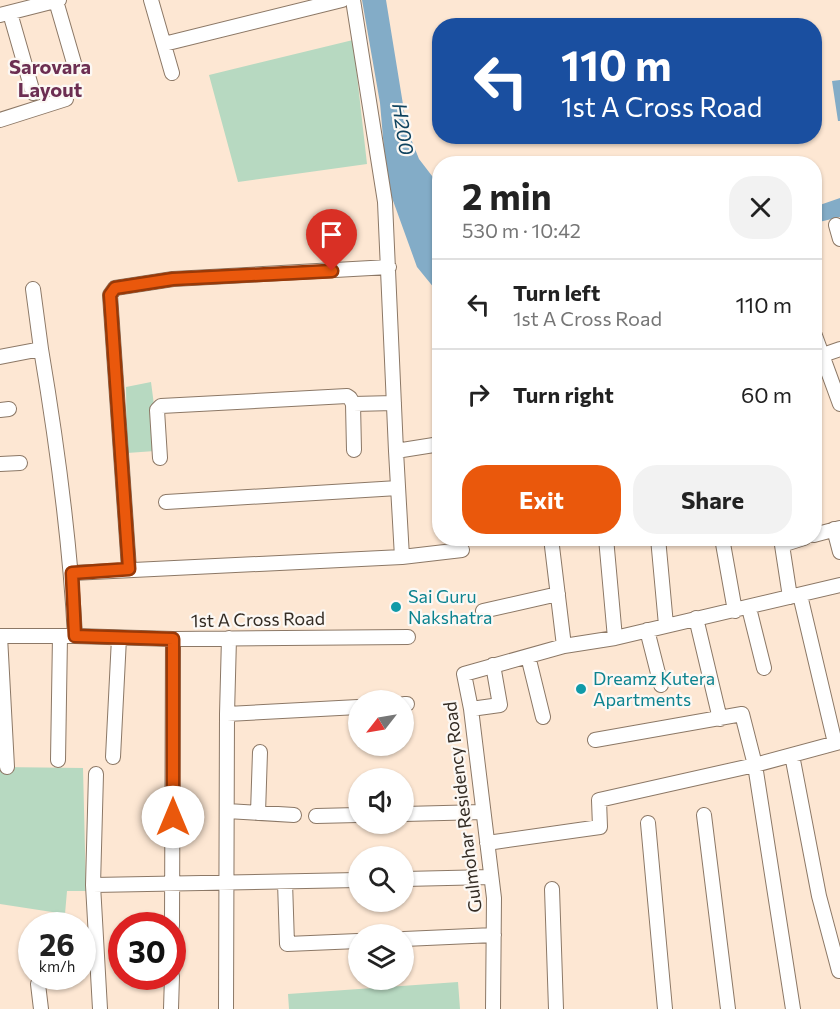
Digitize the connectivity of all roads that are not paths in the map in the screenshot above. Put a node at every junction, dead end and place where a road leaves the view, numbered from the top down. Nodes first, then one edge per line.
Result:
1 (57, 0) edge
2 (151, 0) edge
3 (342, 0) edge
4 (353, 0) edge
5 (5, 14) edge
6 (164, 44) junction
7 (74, 63) dead end
8 (172, 73) dead end
9 (33, 93) dead end
10 (66, 99) dead end
11 (0, 120) edge
12 (836, 225) dead end
13 (840, 239) edge
14 (388, 267) junction
15 (33, 289) dead end
16 (41, 349) junction
17 (840, 349) edge
18 (822, 355) edge
19 (0, 357) edge
20 (822, 365) edge
21 (394, 403) junction
22 (840, 404) edge
23 (353, 405) junction
24 (432, 445) edge
25 (354, 450) dead end
26 (396, 451) junction
27 (160, 458) dead end
28 (20, 463) dead end
29 (0, 464) edge
30 (398, 488) junction
31 (166, 502) dead end
32 (837, 529) edge
33 (822, 533) edge
34 (552, 546) edge
35 (607, 546) edge
36 (659, 546) edge
37 (723, 546) edge
38 (782, 546) edge
39 (462, 550) dead end
40 (840, 552) edge
41 (402, 557) junction
42 (129, 569) junction
43 (72, 573) junction
44 (840, 585) edge
45 (558, 594) junction
46 (795, 596) junction
47 (749, 608) junction
48 (483, 611) dead end
49 (735, 611) junction
50 (696, 618) junction
51 (666, 625) junction
52 (647, 630) junction
53 (0, 636) edge
54 (60, 636) junction
55 (75, 636) junction
56 (408, 637) dead end
57 (119, 638) junction
58 (229, 638) junction
59 (615, 638) junction
60 (173, 639) junction
61 (564, 646) junction
62 (528, 656) junction
63 (493, 665) junction
64 (764, 668) dead end
65 (660, 685) dead end
66 (348, 708) edge
67 (471, 709) junction
68 (227, 714) junction
69 (543, 717) dead end
70 (720, 719) junction
71 (595, 740) dead end
72 (837, 743) edge
73 (260, 752) dead end
74 (792, 755) junction
75 (113, 758) dead end
76 (58, 760) dead end
77 (755, 765) junction
78 (7, 767) dead end
79 (96, 774) dead end
80 (227, 812) junction
81 (483, 812) junction
82 (258, 813) junction
83 (414, 814) edge
84 (704, 814) dead end
85 (294, 815) dead end
86 (348, 815) edge
87 (316, 816) dead end
88 (648, 823) dead end
89 (487, 843) junction
90 (491, 877) junction
91 (414, 879) edge
92 (348, 880) edge
93 (285, 882) junction
94 (173, 884) junction
95 (227, 884) junction
96 (93, 885) junction
97 (552, 889) dead end
98 (172, 912) edge
99 (494, 935) junction
100 (414, 939) edge
101 (348, 941) edge
102 (839, 971) edge
103 (38, 990) edge
104 (172, 990) edge
105 (40, 1009) edge
106 (100, 1009) edge
107 (171, 1009) edge
108 (226, 1009) edge
109 (493, 1009) edge
110 (556, 1009) edge
111 (665, 1009) edge
112 (728, 1009) edge
113 (793, 1009) edge

1 - 5 street
1 - 7 street
2 - 6 street
3 - 6 street
4 - 14 street
5 - 9 street
6 - 8 street
10 - 11 street
12 - 13 street
14 - 21 street
14 - 42 street
15 - 16 street
16 - 19 street
16 - 43 street
17 - 18 street
20 - 22 street
21 - 23 street
21 - 26 street
23 - 25 street
23 - 27 street
24 - 26 street
26 - 30 street
28 - 29 street
30 - 31 street
30 - 41 street
32 - 33 street
32 - 40 street
34 - 45 street
35 - 59 street
36 - 51 street
37 - 49 street
38 - 46 street
39 - 41 street
41 - 42 street
42 - 43 street
43 - 55 street
44 - 46 street
45 - 48 street
45 - 61 street
46 - 47 street
46 - 72 street
47 - 49 street
47 - 64 street
49 - 50 street
50 - 51 street
50 - 70 street
51 - 52 street
52 - 59 street
52 - 65 street
53 - 54 street, 1st A Cross Road
53 - 78 street
54 - 55 street, 1st A Cross Road
54 - 76 street
55 - 57 street, 1st A Cross Road
56 - 58 street, 1st A Cross Road
57 - 60 street, 1st A Cross Road
57 - 75 street
58 - 60 street, 1st A Cross Road
58 - 68 street
59 - 61 street
60 - 94 street
61 - 62 street
62 - 63 street
62 - 69 street
63 - 67 street, Gulmohar Residency Road
63 - 67 street
66 - 68 street
67 - 81 street, Gulmohar Residency Road
68 - 80 street
70 - 71 street
70 - 77 street
72 - 74 street
73 - 82 street
74 - 77 street
74 - 102 street
77 - 89 street
77 - 113 street
79 - 96 street
80 - 82 street
80 - 95 street
81 - 83 street
81 - 89 street, Gulmohar Residency Road
82 - 85 street
84 - 112 street
86 - 87 street
88 - 111 street
89 - 90 street, Gulmohar Residency Road
90 - 91 street
90 - 99 street, Gulmohar Residency Road
92 - 93 street
93 - 95 street
93 - 101 street
94 - 95 street
94 - 96 street
94 - 98 street
95 - 108 street
96 - 106 street
97 - 110 street
99 - 100 street
99 - 109 street, Gulmohar Residency Road
103 - 105 street
104 - 107 street

